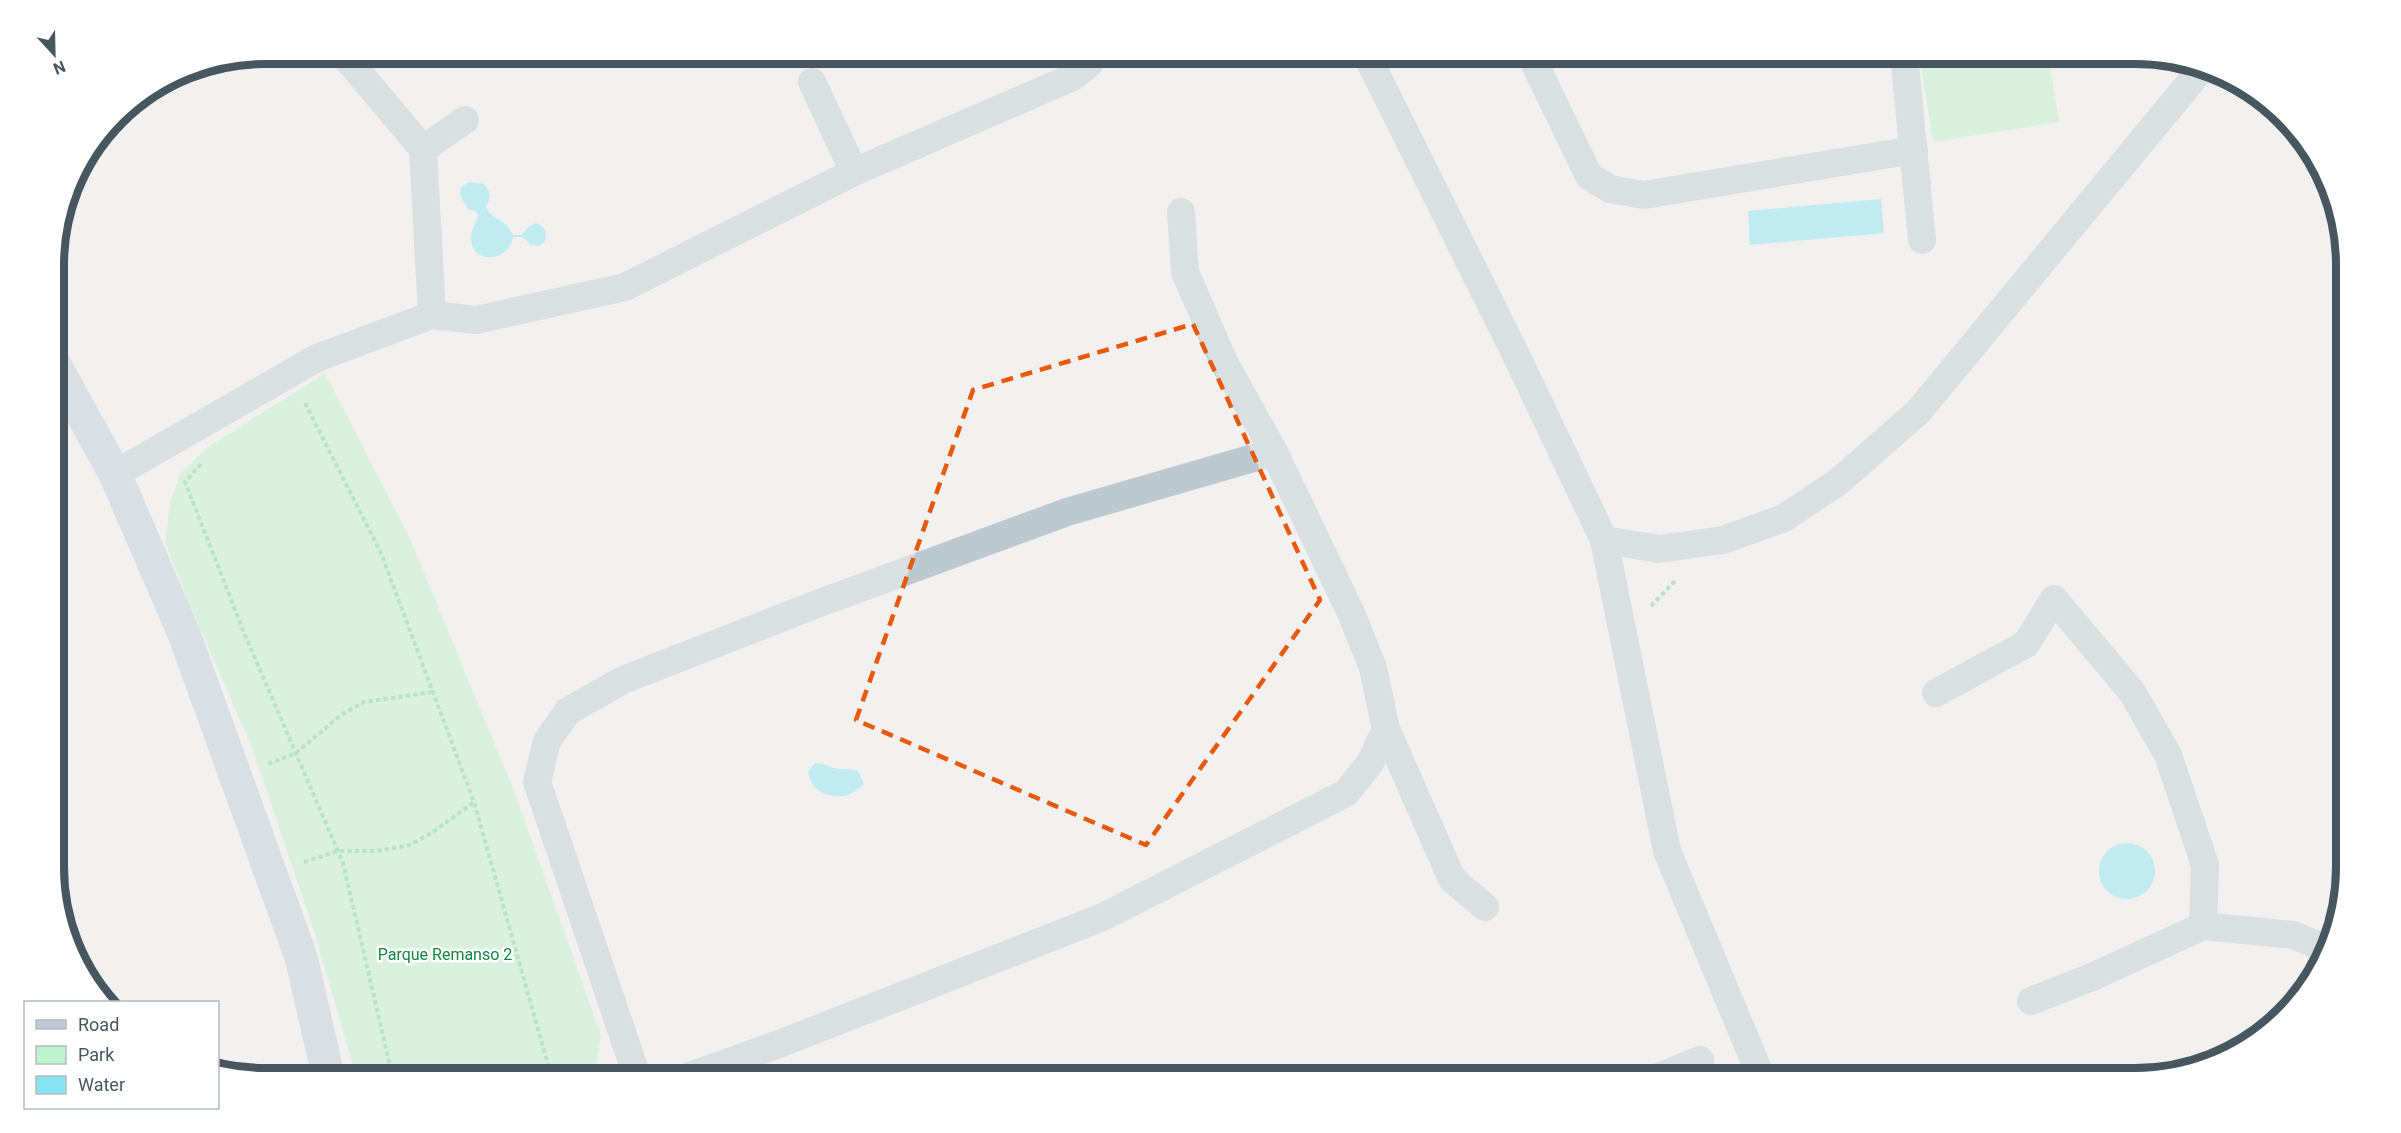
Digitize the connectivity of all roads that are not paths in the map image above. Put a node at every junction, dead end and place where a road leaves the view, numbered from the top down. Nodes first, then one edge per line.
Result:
1 (351, 64) edge
2 (1089, 64) edge
3 (1371, 64) edge
4 (1535, 64) edge
5 (1905, 64) edge
6 (2198, 74) edge
7 (812, 82) dead end
8 (465, 120) dead end
9 (423, 149) junction
10 (1914, 150) junction
11 (854, 172) junction
12 (1181, 212) dead end
13 (1922, 240) dead end
14 (432, 315) junction
15 (65, 383) edge
16 (1274, 452) junction
17 (115, 474) junction
18 (1604, 540) junction
19 (1936, 693) dead end
20 (1386, 729) junction
21 (1485, 906) dead end
22 (2203, 926) junction
23 (2320, 946) edge
24 (2031, 1001) dead end
25 (1700, 1060) dead end
26 (326, 1068) edge
27 (634, 1068) edge
28 (712, 1068) edge
29 (1681, 1068) edge
30 (1757, 1068) edge

1 - 9 street
2 - 11 street
3 - 18 street
4 - 10 street
5 - 10 street
6 - 18 street
7 - 11 street
8 - 9 street
9 - 14 street
10 - 13 street
11 - 14 street
12 - 16 street
14 - 17 street
15 - 17 street
16 - 20 street
16 - 27 street
17 - 26 street
18 - 30 street
19 - 22 street
20 - 21 street
20 - 28 street
22 - 23 street
22 - 24 street
25 - 29 street

